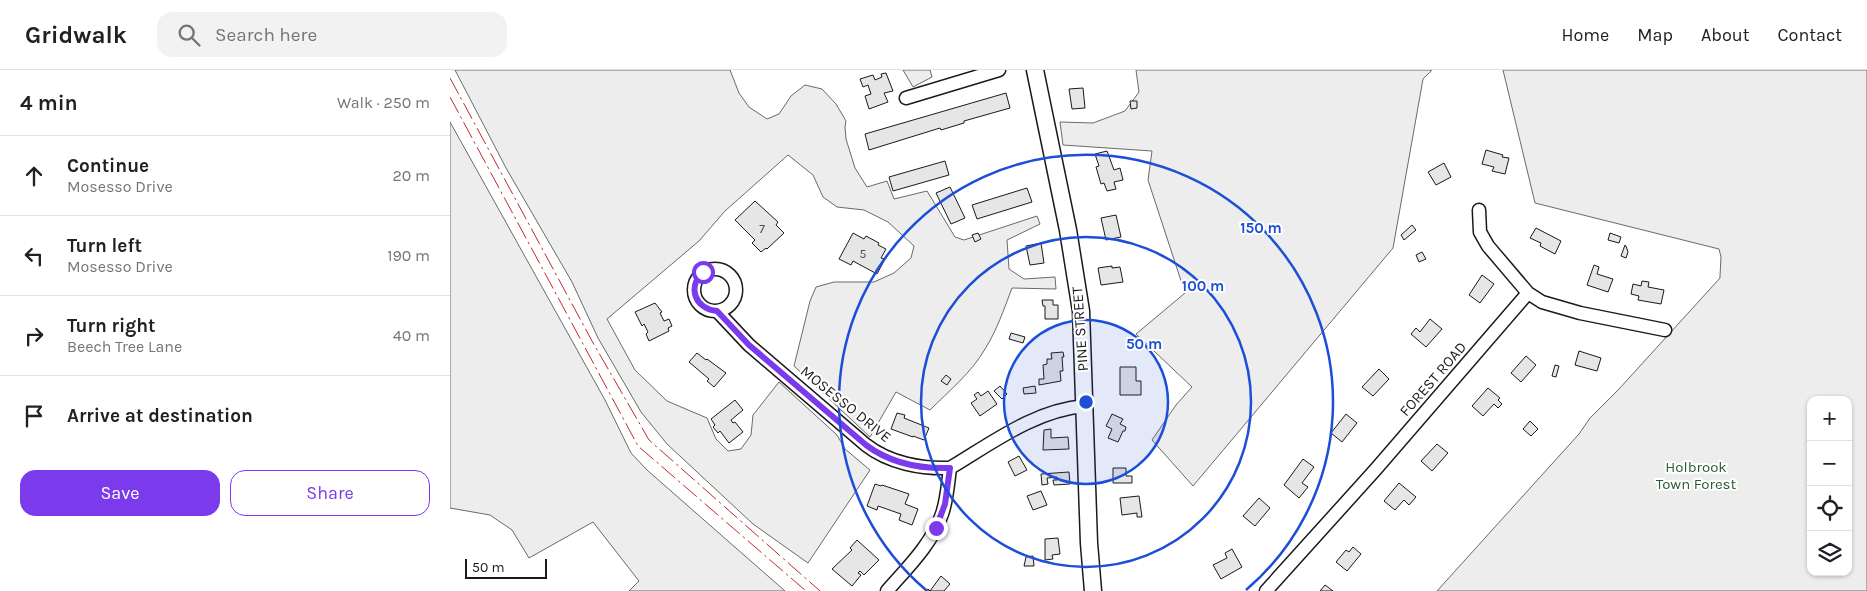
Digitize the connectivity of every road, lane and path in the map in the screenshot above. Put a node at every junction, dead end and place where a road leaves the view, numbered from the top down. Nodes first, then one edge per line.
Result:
1 (999, 70) edge
2 (1035, 70) edge
3 (906, 98) dead end
4 (1479, 210) dead end
5 (1528, 293) junction
6 (717, 311) dead end
7 (1665, 330) dead end
8 (1085, 406) junction
9 (950, 468) junction
10 (887, 591) edge
11 (1093, 591) edge
12 (1266, 591) edge

1 - 3 street
2 - 8 main road, PINE STREET
4 - 5 street
5 - 7 street
5 - 12 street, FOREST ROAD
6 - 9 street, MOSESSO DRIVE
8 - 9 street
8 - 11 main road, PINE STREET
9 - 10 street

